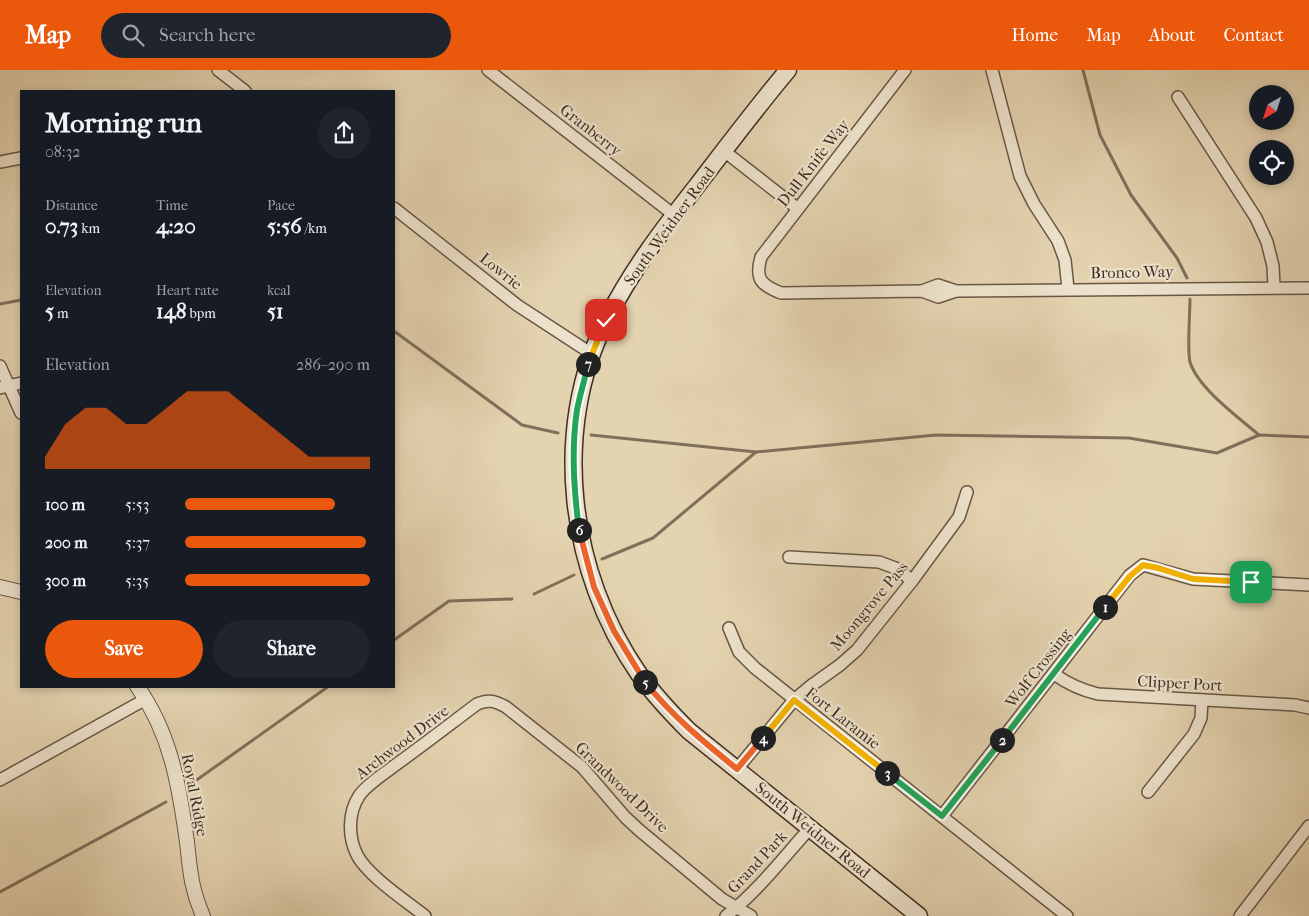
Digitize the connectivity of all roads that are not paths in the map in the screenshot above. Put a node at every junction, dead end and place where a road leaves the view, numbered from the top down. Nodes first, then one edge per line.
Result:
1 (218, 70) edge
2 (488, 70) edge
3 (788, 70) edge
4 (905, 70) edge
5 (992, 70) edge
6 (244, 90) edge
7 (1178, 97) dead end
8 (724, 150) junction
9 (20, 158) edge
10 (0, 162) edge
11 (798, 208) junction
12 (395, 209) edge
13 (674, 215) junction
14 (760, 280) joint
15 (1274, 287) junction
16 (1309, 288) edge
17 (1068, 290) junction
18 (592, 354) junction
19 (0, 366) edge
20 (20, 383) edge
21 (4, 386) edge
22 (20, 411) edge
23 (967, 492) dead end
24 (789, 557) dead end
25 (912, 581) junction
26 (1309, 585) edge
27 (0, 587) edge
28 (20, 589) edge
29 (729, 628) dead end
30 (1054, 674) junction
31 (138, 688) edge
32 (146, 699) junction
33 (494, 700) joint
34 (794, 700) junction
35 (1202, 700) junction
36 (1309, 708) edge
37 (737, 769) junction
38 (0, 780) edge
39 (1148, 792) dead end
40 (942, 816) junction
41 (1309, 826) edge
42 (810, 828) junction
43 (736, 908) junction
44 (1060, 914) edge
45 (204, 916) edge
46 (425, 916) edge
47 (726, 916) edge
48 (751, 916) edge
49 (919, 916) edge
50 (1240, 916) edge

1 - 6 street
2 - 13 street, Granberry
3 - 8 main road, South Weidner Road
4 - 11 street, Dull Knife Way
5 - 17 street
7 - 15 street
8 - 11 street
8 - 13 main road, South Weidner Road
9 - 10 street
11 - 14 street, Dull Knife Way
12 - 18 street, Lowrie
13 - 18 main road, South Weidner Road
14 - 17 street, Bronco Way
15 - 16 street, Bronco Way
15 - 17 street, Bronco Way
18 - 37 main road, South Weidner Road
19 - 21 street
20 - 21 street
21 - 22 street
23 - 25 street, Moongrove Pass
24 - 25 street
25 - 34 street, Moongrove Pass
26 - 30 street, Wolf Crossing
27 - 28 street
29 - 34 street, Fort Laramie
30 - 35 street, Clipper Port
30 - 40 street, Wolf Crossing
31 - 32 street, Royal Ridge
32 - 38 street
32 - 45 street, Royal Ridge
33 - 43 street, Grandwood Drive
33 - 46 street, Archwood Drive
34 - 37 street, Moongrove Pass
34 - 40 street, Fort Laramie
35 - 36 street, Clipper Port
35 - 39 street
37 - 42 main road, South Weidner Road
40 - 44 street, Fort Laramie
41 - 50 street
42 - 43 street, Grand Park
42 - 49 main road, South Weidner Road
43 - 47 street, Grand Park
43 - 48 street, Grandwood Drive

